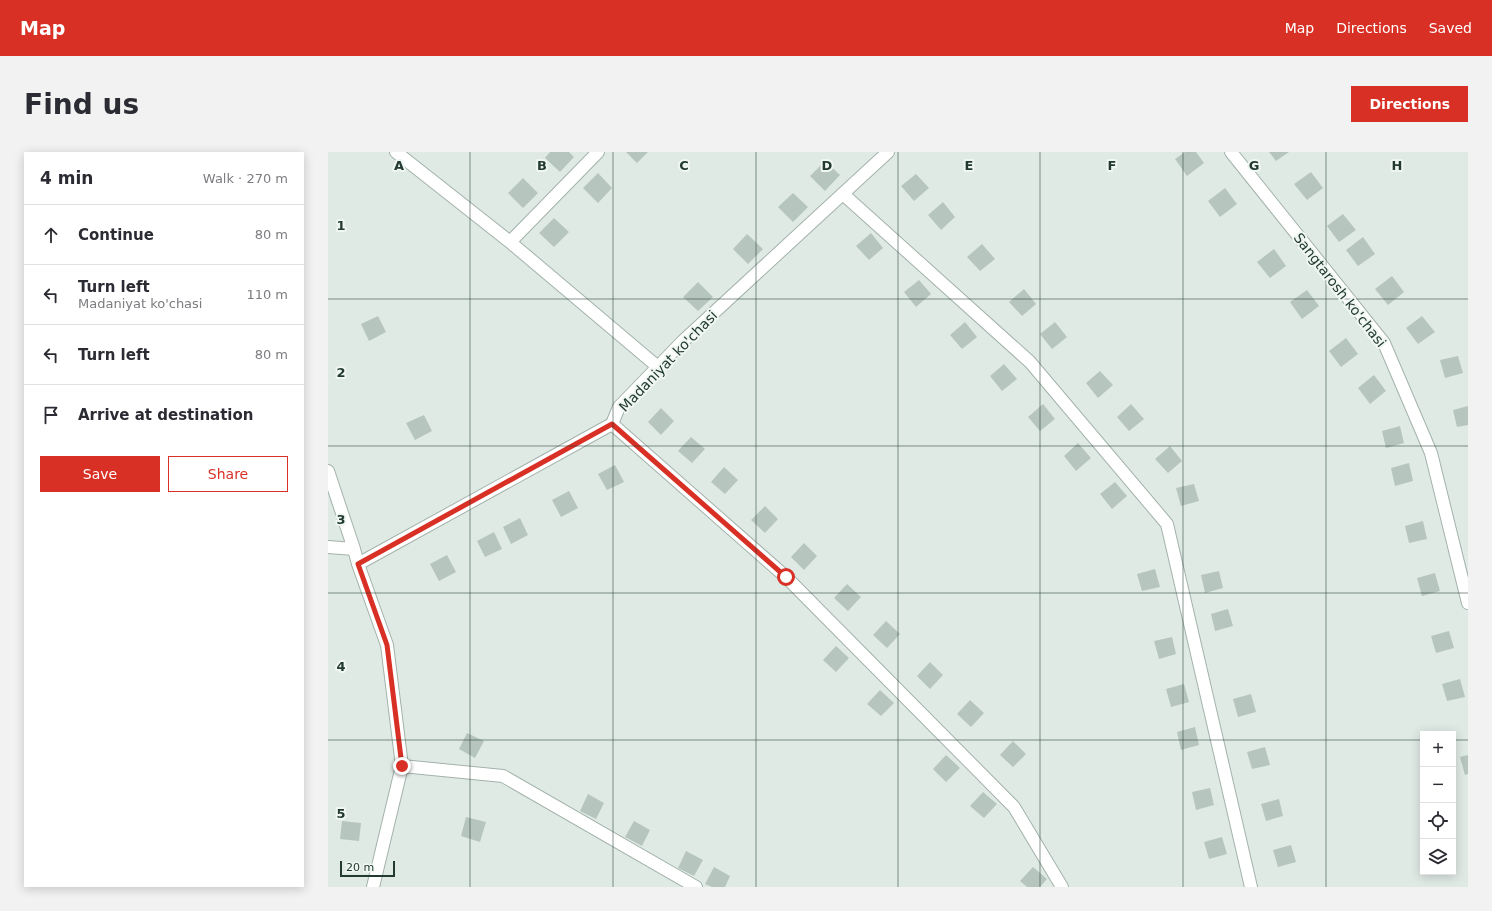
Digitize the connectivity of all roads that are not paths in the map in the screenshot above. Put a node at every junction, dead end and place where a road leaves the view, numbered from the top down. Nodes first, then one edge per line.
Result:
1 (396, 152) edge
2 (598, 152) edge
3 (888, 152) edge
4 (1231, 152) edge
5 (843, 194) junction
6 (510, 242) junction
7 (658, 367) junction
8 (612, 424) junction
9 (328, 471) edge
10 (328, 547) edge
11 (354, 549) junction
12 (358, 564) junction
13 (1468, 603) edge
14 (402, 766) junction
15 (373, 887) edge
16 (696, 887) edge
17 (1062, 887) edge
18 (1251, 887) edge

1 - 6 street
2 - 6 street
3 - 5 street, Madaniyat ko'chasi
4 - 13 street, Sangtarosh ko'chasi
5 - 7 street, Madaniyat ko'chasi
5 - 18 street
6 - 7 street
7 - 8 street, Madaniyat ko'chasi
8 - 12 street, Madaniyat ko'chasi
8 - 17 street
9 - 11 street
10 - 11 street
11 - 12 street
12 - 14 street
14 - 15 street
14 - 16 street

